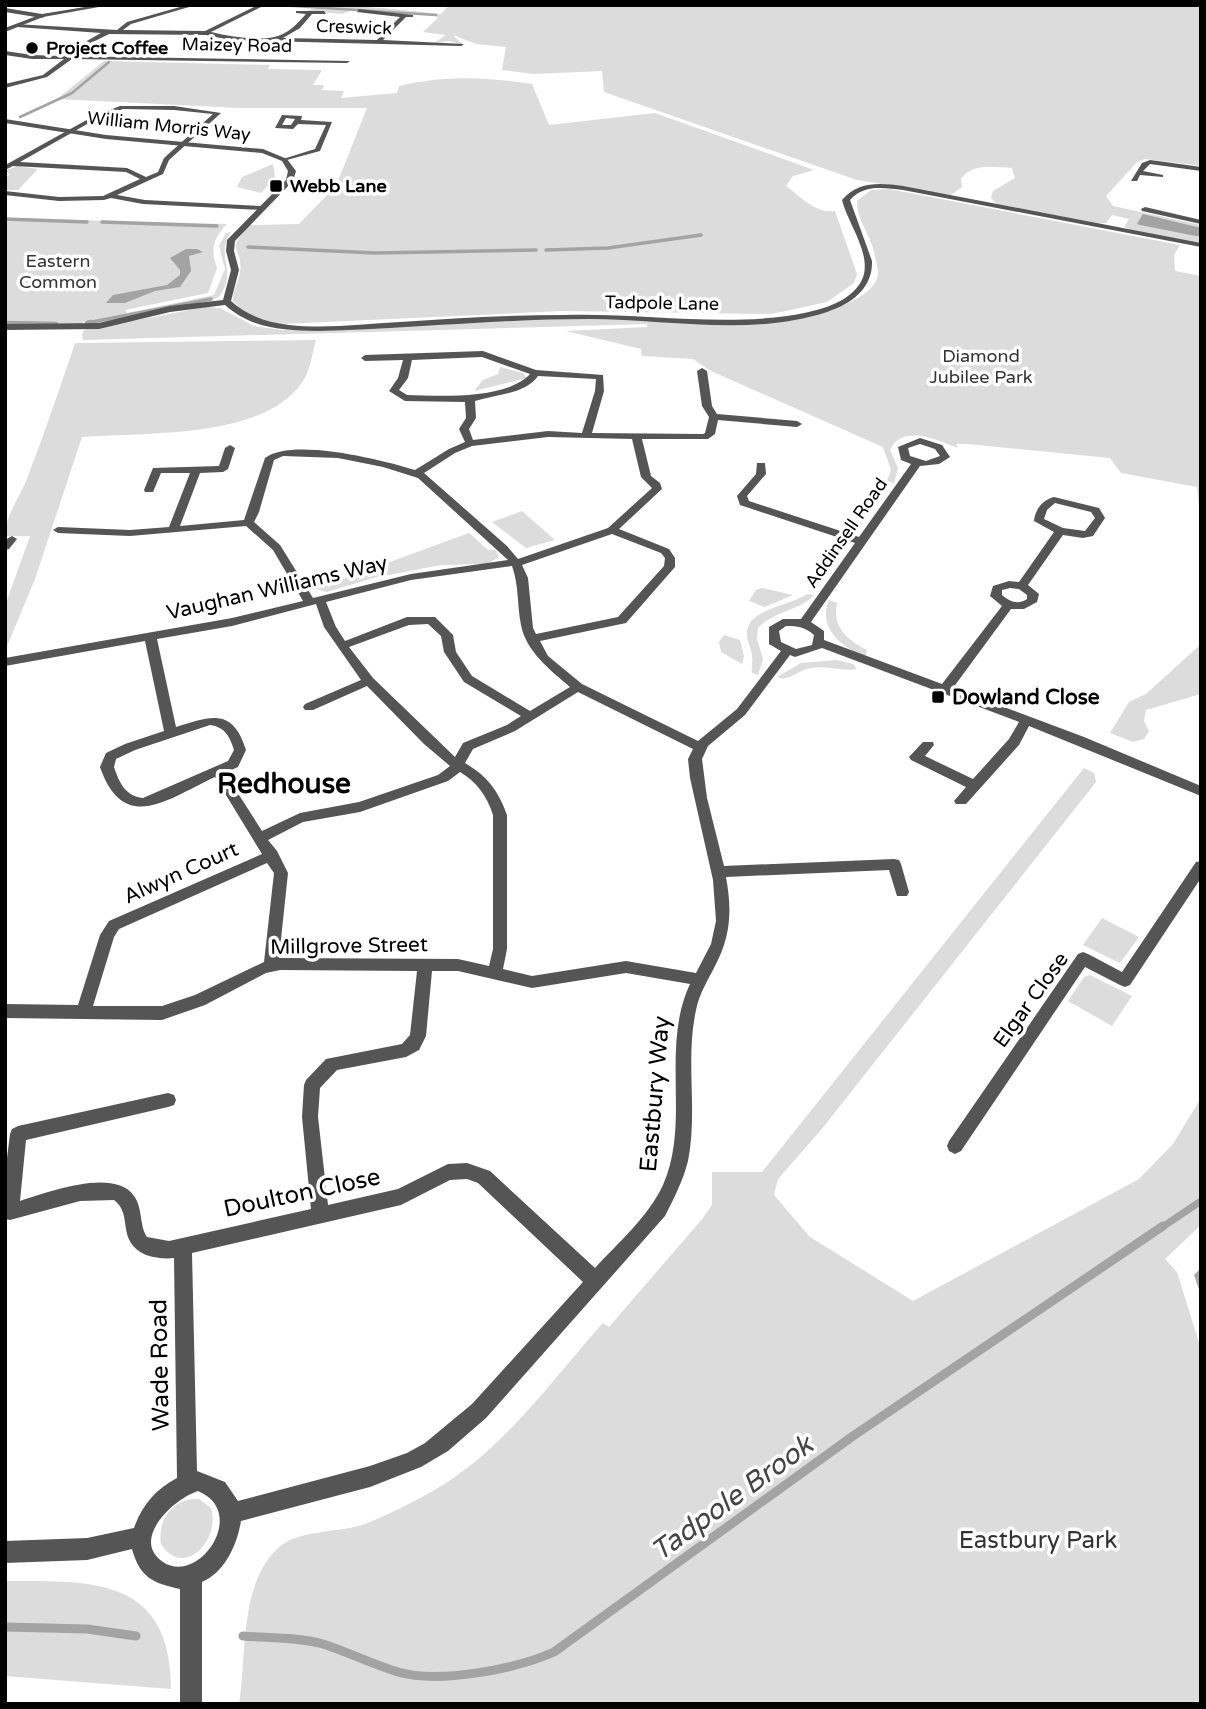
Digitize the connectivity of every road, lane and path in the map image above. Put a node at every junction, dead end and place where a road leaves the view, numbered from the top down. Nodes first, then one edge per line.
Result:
1 (108, 5) edge
2 (194, 5) edge
3 (263, 5) edge
4 (205, 8) dead end
5 (5, 10) edge
6 (359, 11) dead end
7 (298, 12) dead end
8 (310, 13) junction
9 (324, 13) dead end
10 (42, 16) junction
11 (17, 25) junction
12 (5, 30) edge
13 (118, 31) junction
14 (108, 32) junction
15 (206, 33) junction
16 (277, 40) junction
17 (293, 40) junction
18 (378, 42) junction
19 (461, 44) dead end
20 (5, 53) edge
21 (59, 57) junction
22 (71, 57) junction
23 (274, 60) junction
24 (344, 62) dead end
25 (5, 86) edge
26 (296, 122) dead end
27 (8, 123) edge
28 (71, 132) junction
29 (184, 144) junction
30 (285, 160) junction
31 (8, 166) edge
32 (1201, 169) edge
33 (1161, 176) dead end
34 (147, 180) junction
35 (5, 193) edge
36 (112, 196) junction
37 (260, 208) junction
38 (1145, 209) dead end
39 (1201, 222) edge
40 (1201, 245) edge
41 (227, 302) junction
42 (5, 327) edge
43 (408, 357) junction
44 (365, 358) dead end
45 (702, 371) dead end
46 (535, 373) junction
47 (470, 399) junction
48 (714, 417) junction
49 (797, 424) dead end
50 (587, 436) junction
51 (637, 438) junction
52 (470, 443) junction
53 (230, 448) dead end
54 (163, 456) dead end
55 (917, 463) dead end
56 (761, 465) dead end
57 (158, 470) junction
58 (196, 470) junction
59 (416, 474) junction
60 (149, 490) dead end
61 (248, 523) junction
62 (174, 527) junction
63 (58, 530) dead end
64 (612, 530) junction
65 (1060, 531) junction
66 (862, 541) junction
67 (516, 564) junction
68 (1022, 586) junction
69 (315, 602) junction
70 (1009, 605) junction
71 (804, 623) junction
72 (150, 636) junction
73 (531, 639) junction
74 (820, 643) junction
75 (342, 646) junction
76 (787, 651) junction
77 (5, 662) edge
78 (369, 681) junction
79 (578, 687) junction
80 (944, 691) junction
81 (309, 707) dead end
82 (531, 717) junction
83 (1026, 721) junction
84 (171, 733) junction
85 (928, 745) dead end
86 (700, 747) junction
87 (458, 764) junction
88 (218, 772) junction
89 (975, 786) junction
90 (1201, 791) edge
91 (961, 801) dead end
92 (261, 837) junction
93 (272, 855) junction
94 (1201, 866) edge
95 (718, 872) junction
96 (902, 892) dead end
97 (425, 965) junction
98 (271, 966) junction
99 (495, 971) junction
100 (700, 980) junction
101 (84, 1011) junction
102 (5, 1012) edge
103 (168, 1100) dead end
104 (956, 1146) dead end
105 (8, 1212) edge
106 (320, 1213) junction
107 (183, 1247) junction
108 (596, 1282) junction
109 (187, 1483) junction
110 (231, 1513) junction
111 (143, 1536) junction
112 (5, 1552) edge
113 (191, 1576) junction
114 (191, 1704) edge

1 - 10 street
2 - 4 street
2 - 13 street
3 - 15 street
5 - 10 street
6 - 18 street
7 - 8 street
8 - 9 street
8 - 16 street
10 - 11 street
11 - 12 street
11 - 14 street
13 - 14 street
13 - 15 street, Creswick
14 - 21 street
15 - 16 street, Creswick
16 - 17 street, Creswick
17 - 18 street, Creswick
17 - 23 street
18 - 19 street, Creswick
20 - 21 street, Maizey Road
21 - 22 street, Maizey Road
22 - 23 street, Maizey Road
22 - 25 street
23 - 24 street, Maizey Road
26 - 30 street
27 - 28 street, William Morris Way
28 - 29 street, William Morris Way
28 - 29 street
28 - 31 street
29 - 30 street, William Morris Way
29 - 34 street
30 - 37 street
31 - 34 street
32 - 33 street
34 - 36 street
35 - 36 street
36 - 37 street
37 - 41 street
38 - 39 street
40 - 41 street, Tadpole Lane
41 - 42 street
43 - 44 street
43 - 46 street
43 - 47 street
45 - 48 street
46 - 47 street
46 - 50 street
47 - 52 street
48 - 49 street
48 - 51 street
50 - 51 street
50 - 52 street
51 - 64 street
52 - 59 street
53 - 58 street
54 - 57 street
55 - 66 street, Addinsell Road
56 - 66 street
57 - 58 street
57 - 60 street
58 - 62 street
59 - 61 street
59 - 67 street
61 - 62 street
61 - 69 street
62 - 63 street
64 - 67 street, Vaughan Williams Way
64 - 73 street
65 - 65 street
65 - 68 street
66 - 71 street, Addinsell Road
67 - 69 street, Vaughan Williams Way
67 - 73 street
68 - 70 street
68 - 70 street
69 - 72 street, Vaughan Williams Way
69 - 75 street
70 - 80 street
71 - 74 street
71 - 76 street
72 - 77 street, Vaughan Williams Way
72 - 84 street
73 - 79 street
74 - 76 street
74 - 80 street
75 - 78 street
75 - 82 street
76 - 86 street
78 - 81 street
78 - 87 street
79 - 82 street
79 - 86 street
80 - 83 street
82 - 87 street
83 - 89 street
83 - 90 street
84 - 88 street
84 - 88 street
85 - 89 street
86 - 95 street, Eastbury Way
87 - 92 street
87 - 99 street
88 - 92 street
89 - 91 street
92 - 93 street
93 - 98 street
93 - 101 street, Alwyn Court
94 - 104 street, Elgar Close
95 - 96 street
95 - 100 street, Eastbury Way
97 - 98 street, Millgrove Street
97 - 99 street, Millgrove Street
97 - 106 street
98 - 101 street, Millgrove Street
99 - 100 street, Millgrove Street
100 - 108 street, Eastbury Way
101 - 102 street, Millgrove Street
103 - 105 street, Doulton Close
105 - 107 street, Doulton Close
106 - 107 street, Doulton Close
106 - 108 street, Doulton Close
107 - 109 street, Wade Road
108 - 110 street, Eastbury Way
109 - 110 street
109 - 111 street
110 - 113 street
111 - 112 street
111 - 113 street
113 - 114 street

